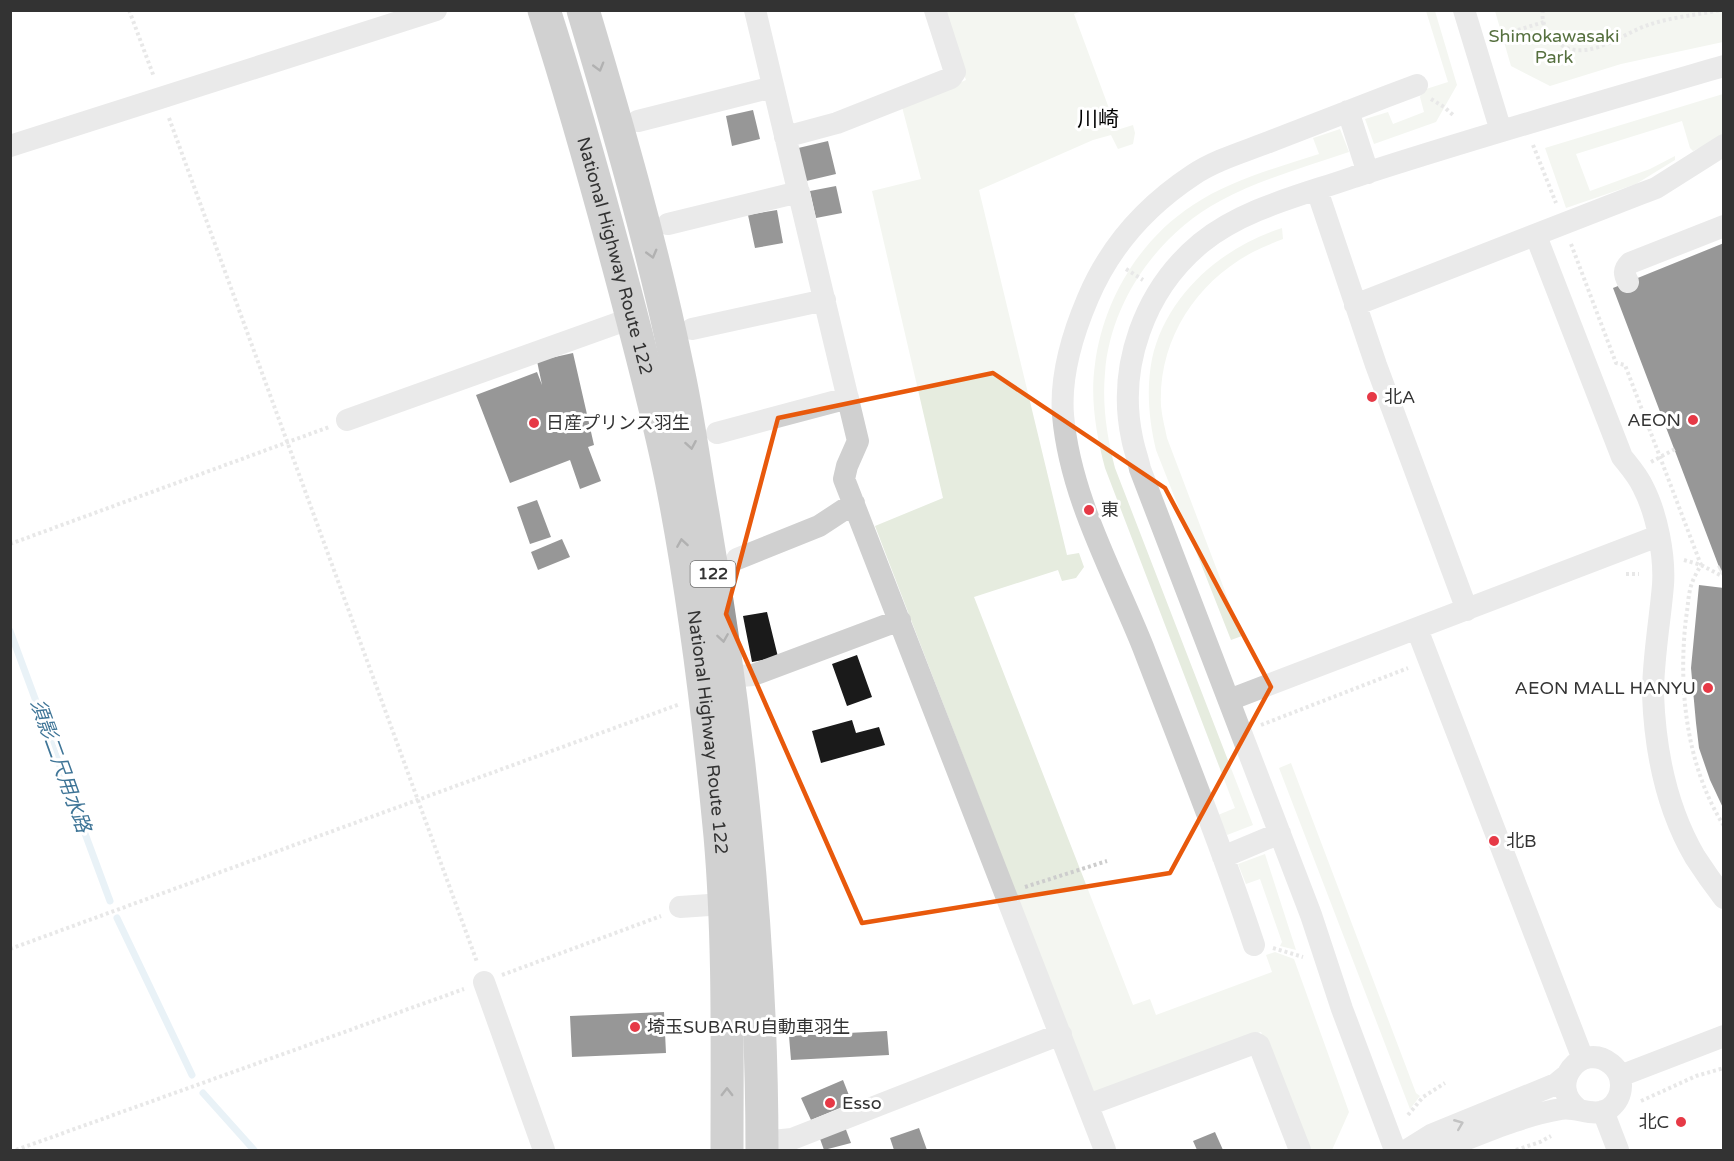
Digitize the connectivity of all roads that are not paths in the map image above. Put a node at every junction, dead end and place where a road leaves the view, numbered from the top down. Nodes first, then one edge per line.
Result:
1 (436, 10) edge
2 (544, 10) edge
3 (583, 10) edge
4 (755, 10) edge
5 (935, 10) edge
6 (1464, 10) edge
7 (1724, 66) edge
8 (1417, 84) dead end
9 (773, 87) junction
10 (1348, 111) junction
11 (638, 121) dead end
12 (1502, 131) junction
13 (785, 137) junction
14 (1724, 145) edge
15 (10, 146) edge
16 (1368, 173) junction
17 (1317, 190) junction
18 (799, 192) junction
19 (668, 224) dead end
20 (1724, 226) edge
21 (1536, 236) junction
22 (1628, 282) dead end
23 (825, 300) junction
24 (1355, 305) junction
25 (632, 318) junction
26 (692, 328) dead end
27 (848, 398) junction
28 (347, 420) road end
29 (717, 434) dead end
30 (854, 503) junction
31 (1658, 536) junction
32 (737, 559) dead end
33 (1467, 610) junction
34 (900, 620) junction
35 (1417, 629) junction
36 (717, 687) junction
37 (1229, 700) junction
38 (1280, 833) junction
39 (1223, 857) junction
40 (1724, 898) edge
41 (724, 904) junction
42 (680, 907) road end
43 (1254, 945) road end
44 (484, 982) road end
45 (1060, 1034) junction
46 (1724, 1036) edge
47 (1583, 1059) junction
48 (1567, 1076) junction
49 (1620, 1076) junction
50 (1088, 1105) junction
51 (1578, 1109) junction
52 (1603, 1112) junction
53 (762, 1146) edge
54 (544, 1150) edge
55 (726, 1150) edge
56 (1105, 1150) edge
57 (1300, 1150) edge
58 (1395, 1150) edge
59 (1407, 1150) edge
60 (1439, 1150) edge
61 (1618, 1150) edge

1 - 15 street
2 - 25 highway, National Highway Route 122 / 122
3 -> 36 highway, National Highway Route 122 / 122
4 - 9 street
5 - 13 street
6 - 12 street
7 - 12 street
8 - 10 street
9 - 11 street
9 - 13 street
10 - 16 street
10 - 39 street
12 - 16 street
13 - 18 street
14 - 21 street
16 - 17 street
17 - 24 street
17 - 37 street
18 - 19 street
18 - 23 street
20 - 22 street
21 - 24 street
21 - 31 street
23 - 26 street
23 - 27 street
24 - 33 street
25 - 28 street
36 -> 25 highway, National Highway Route 122 / 122
27 - 29 street
27 - 30 street
30 - 32 street
30 - 34 street
31 - 33 street
31 - 40 street
33 - 35 street
34 - 36 street
34 - 45 street
35 - 37 street
35 - 47 street
36 - 41 highway, National Highway Route 122 / 122
36 - 53 highway, National Highway Route 122 / 122
37 - 38 street
38 - 39 street
38 - 58 street
39 - 43 street
41 - 42 street
55 -> 41 highway, National Highway Route 122 / 122
44 - 54 street
45 - 50 street
45 - 53 street
46 - 49 street
47 - 48 street
47 - 49 street
48 - 51 street
59 -> 48 street
49 - 52 street
50 - 56 street
50 - 57 street
51 - 52 street
51 - 60 street
52 - 61 street

